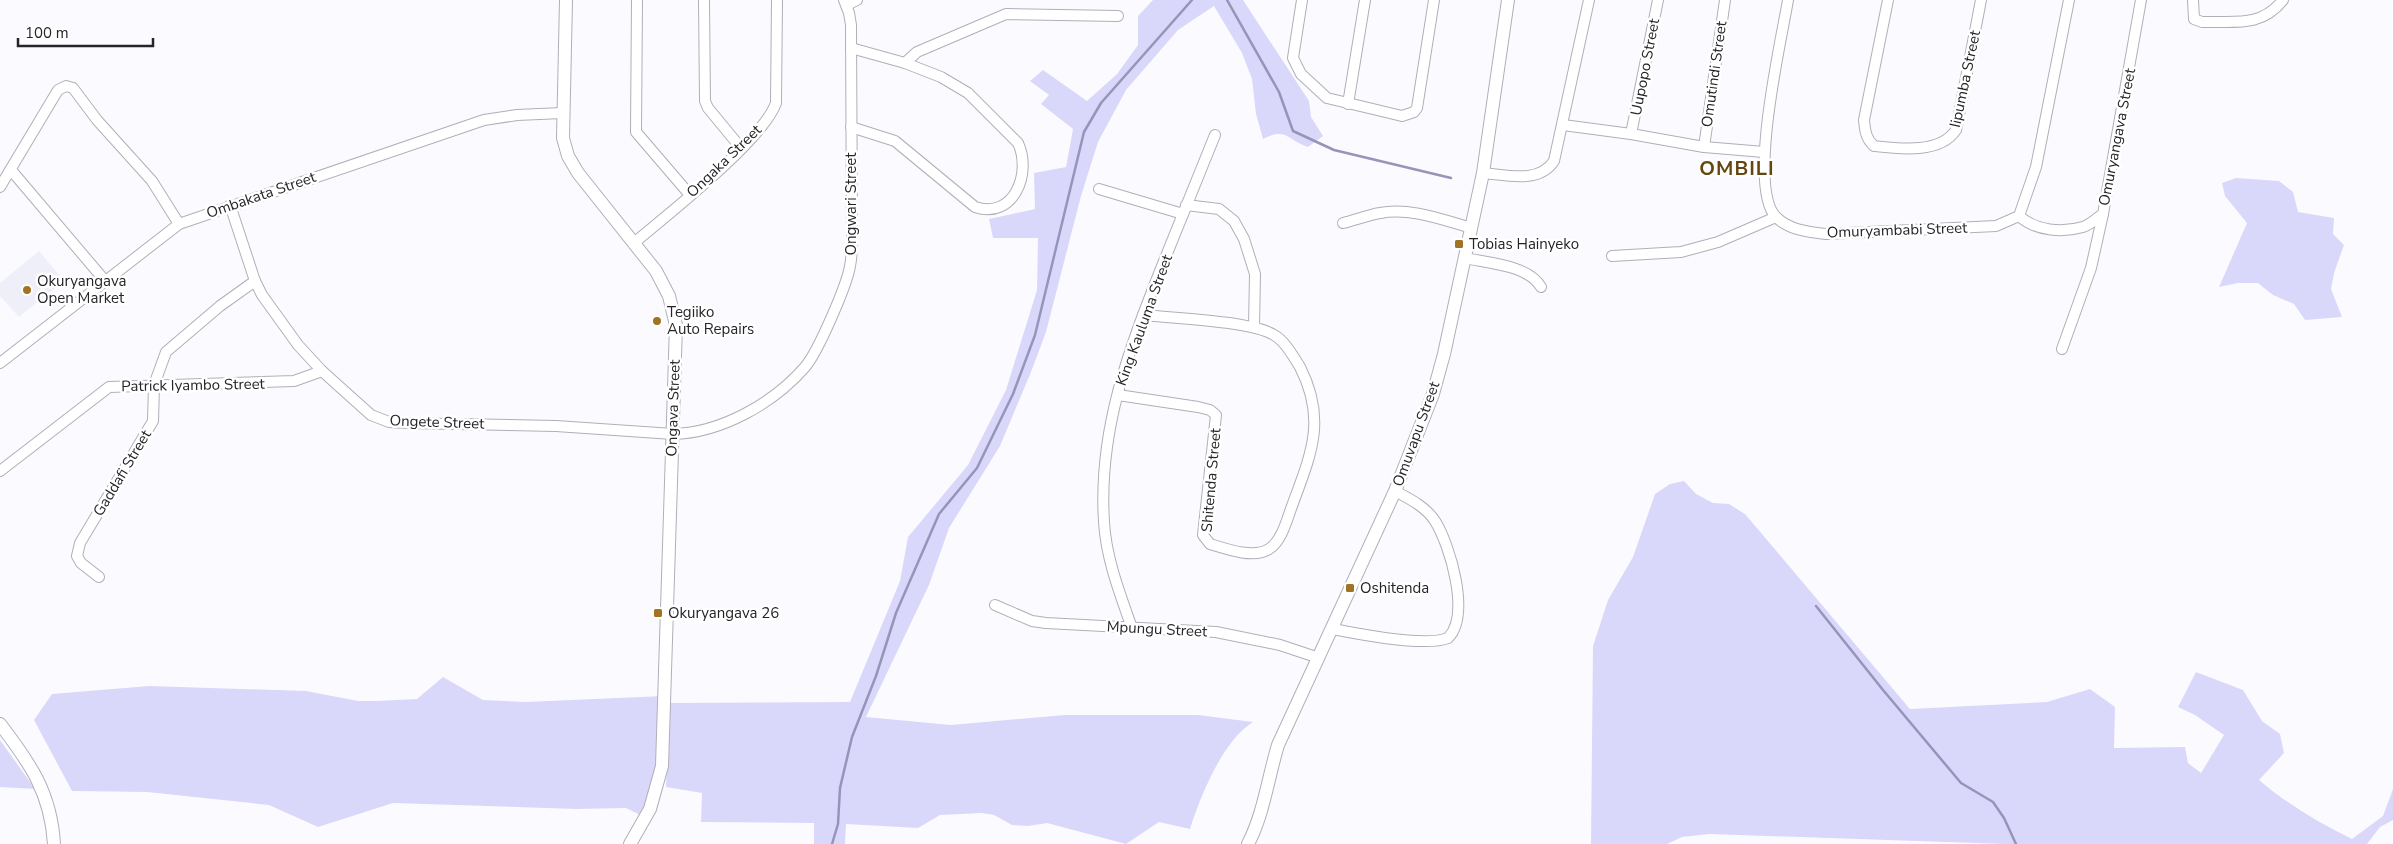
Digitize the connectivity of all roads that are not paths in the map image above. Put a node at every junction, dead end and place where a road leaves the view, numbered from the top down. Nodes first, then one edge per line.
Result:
1 (566, 0) edge
2 (637, 0) edge
3 (704, 0) edge
4 (777, 0) edge
5 (857, 0) edge
6 (1302, 0) edge
7 (1365, 0) edge
8 (1434, 0) edge
9 (1508, 0) edge
10 (1589, 0) edge
11 (1658, 0) edge
12 (1725, 0) edge
13 (1788, 0) edge
14 (1888, 0) edge
15 (1981, 0) edge
16 (2068, 0) edge
17 (2141, 0) edge
18 (2193, 0) edge
19 (2283, 0) edge
20 (845, 2) edge
21 (1118, 16) dead end
22 (851, 48) junction
23 (904, 63) junction
24 (1348, 104) junction
25 (562, 113) junction
26 (1563, 125) junction
27 (851, 127) junction
28 (1631, 134) junction
29 (1215, 135) dead end
30 (1704, 147) junction
31 (741, 148) junction
32 (1764, 152) junction
33 (11, 170) junction
34 (1483, 173) junction
35 (0, 187) edge
36 (1099, 189) dead end
37 (690, 195) junction
38 (230, 205) junction
39 (1185, 210) junction
40 (2103, 214) junction
41 (2019, 216) junction
42 (1776, 217) junction
43 (1343, 223) dead end
44 (179, 224) junction
45 (1472, 228) junction
46 (634, 243) junction
47 (1612, 256) dead end
48 (1465, 258) junction
49 (255, 281) junction
50 (106, 282) junction
51 (1541, 287) dead end
52 (1143, 315) junction
53 (1254, 327) junction
54 (2062, 348) dead end
55 (0, 363) edge
56 (322, 371) junction
57 (154, 385) junction
58 (1118, 395) junction
59 (672, 434) junction
60 (0, 471) edge
61 (1395, 491) junction
62 (100, 577) dead end
63 (996, 606) dead end
64 (1132, 628) junction
65 (1333, 629) junction
66 (1318, 658) junction
67 (0, 724) edge
68 (634, 842) edge
69 (54, 844) edge
70 (1248, 844) edge

1 - 25 street, Ongava Street
2 - 37 street
3 - 31 street
4 - 31 street, Ongaka Street
5 - 20 street
6 - 24 street
7 - 24 street
8 - 24 street
9 - 34 street, Omuvapu Street
10 - 26 street
11 - 28 street, Uupopo Street
12 - 30 street, Omutindi Street
13 - 32 street
14 - 15 street, Iipumba Street
16 - 41 street
17 - 40 street, Omuryangava Street
18 - 19 street
20 - 22 street, Ongwari Street
21 - 23 street
22 - 23 street
22 - 27 street, Ongwari Street
23 - 27 street
25 - 38 street, Ombakata Street
25 - 46 street, Ongava Street
26 - 28 street
26 - 34 street
27 - 59 street, Ongwari Street
28 - 30 street
29 - 39 street, King Kauluma Street
30 - 32 street
31 - 37 street, Ongaka Street
32 - 42 street
33 - 35 street
33 - 44 street
33 - 50 street
34 - 45 street, Omuvapu Street
36 - 39 street
37 - 46 street, Ongaka Street
38 - 44 street, Ombakata Street
38 - 49 street, Ongete Street
39 - 52 street, King Kauluma Street
39 - 53 street
40 - 41 street, Omuryangava Street
40 - 54 street
41 - 42 street, Omuryambabi Street
42 - 47 street
43 - 45 street
44 - 50 street, Ombakata Street
45 - 48 street, Omuvapu Street
46 - 59 street, Ongava Street
48 - 51 street
48 - 61 street, Omuvapu Street
49 - 56 street, Ongete Street
49 - 57 street, Gaddafi Street
50 - 55 street, Ombakata Street
52 - 53 street, Shitenda Street
52 - 58 street, King Kauluma Street
53 - 58 street, Shitenda Street
56 - 57 street, Patrick Iyambo Street
56 - 59 street, Ongete Street
57 - 60 street, Patrick Iyambo Street
57 - 62 street, Gaddafi Street
58 - 64 street, King Kauluma Street
59 - 68 street, Ongava Street
61 - 65 street, Omuvapu Street
61 - 65 street
63 - 64 street, Mpungu Street
64 - 66 street, Mpungu Street
65 - 66 street, Omuvapu Street
66 - 70 street, Omuvapu Street
67 - 69 street

